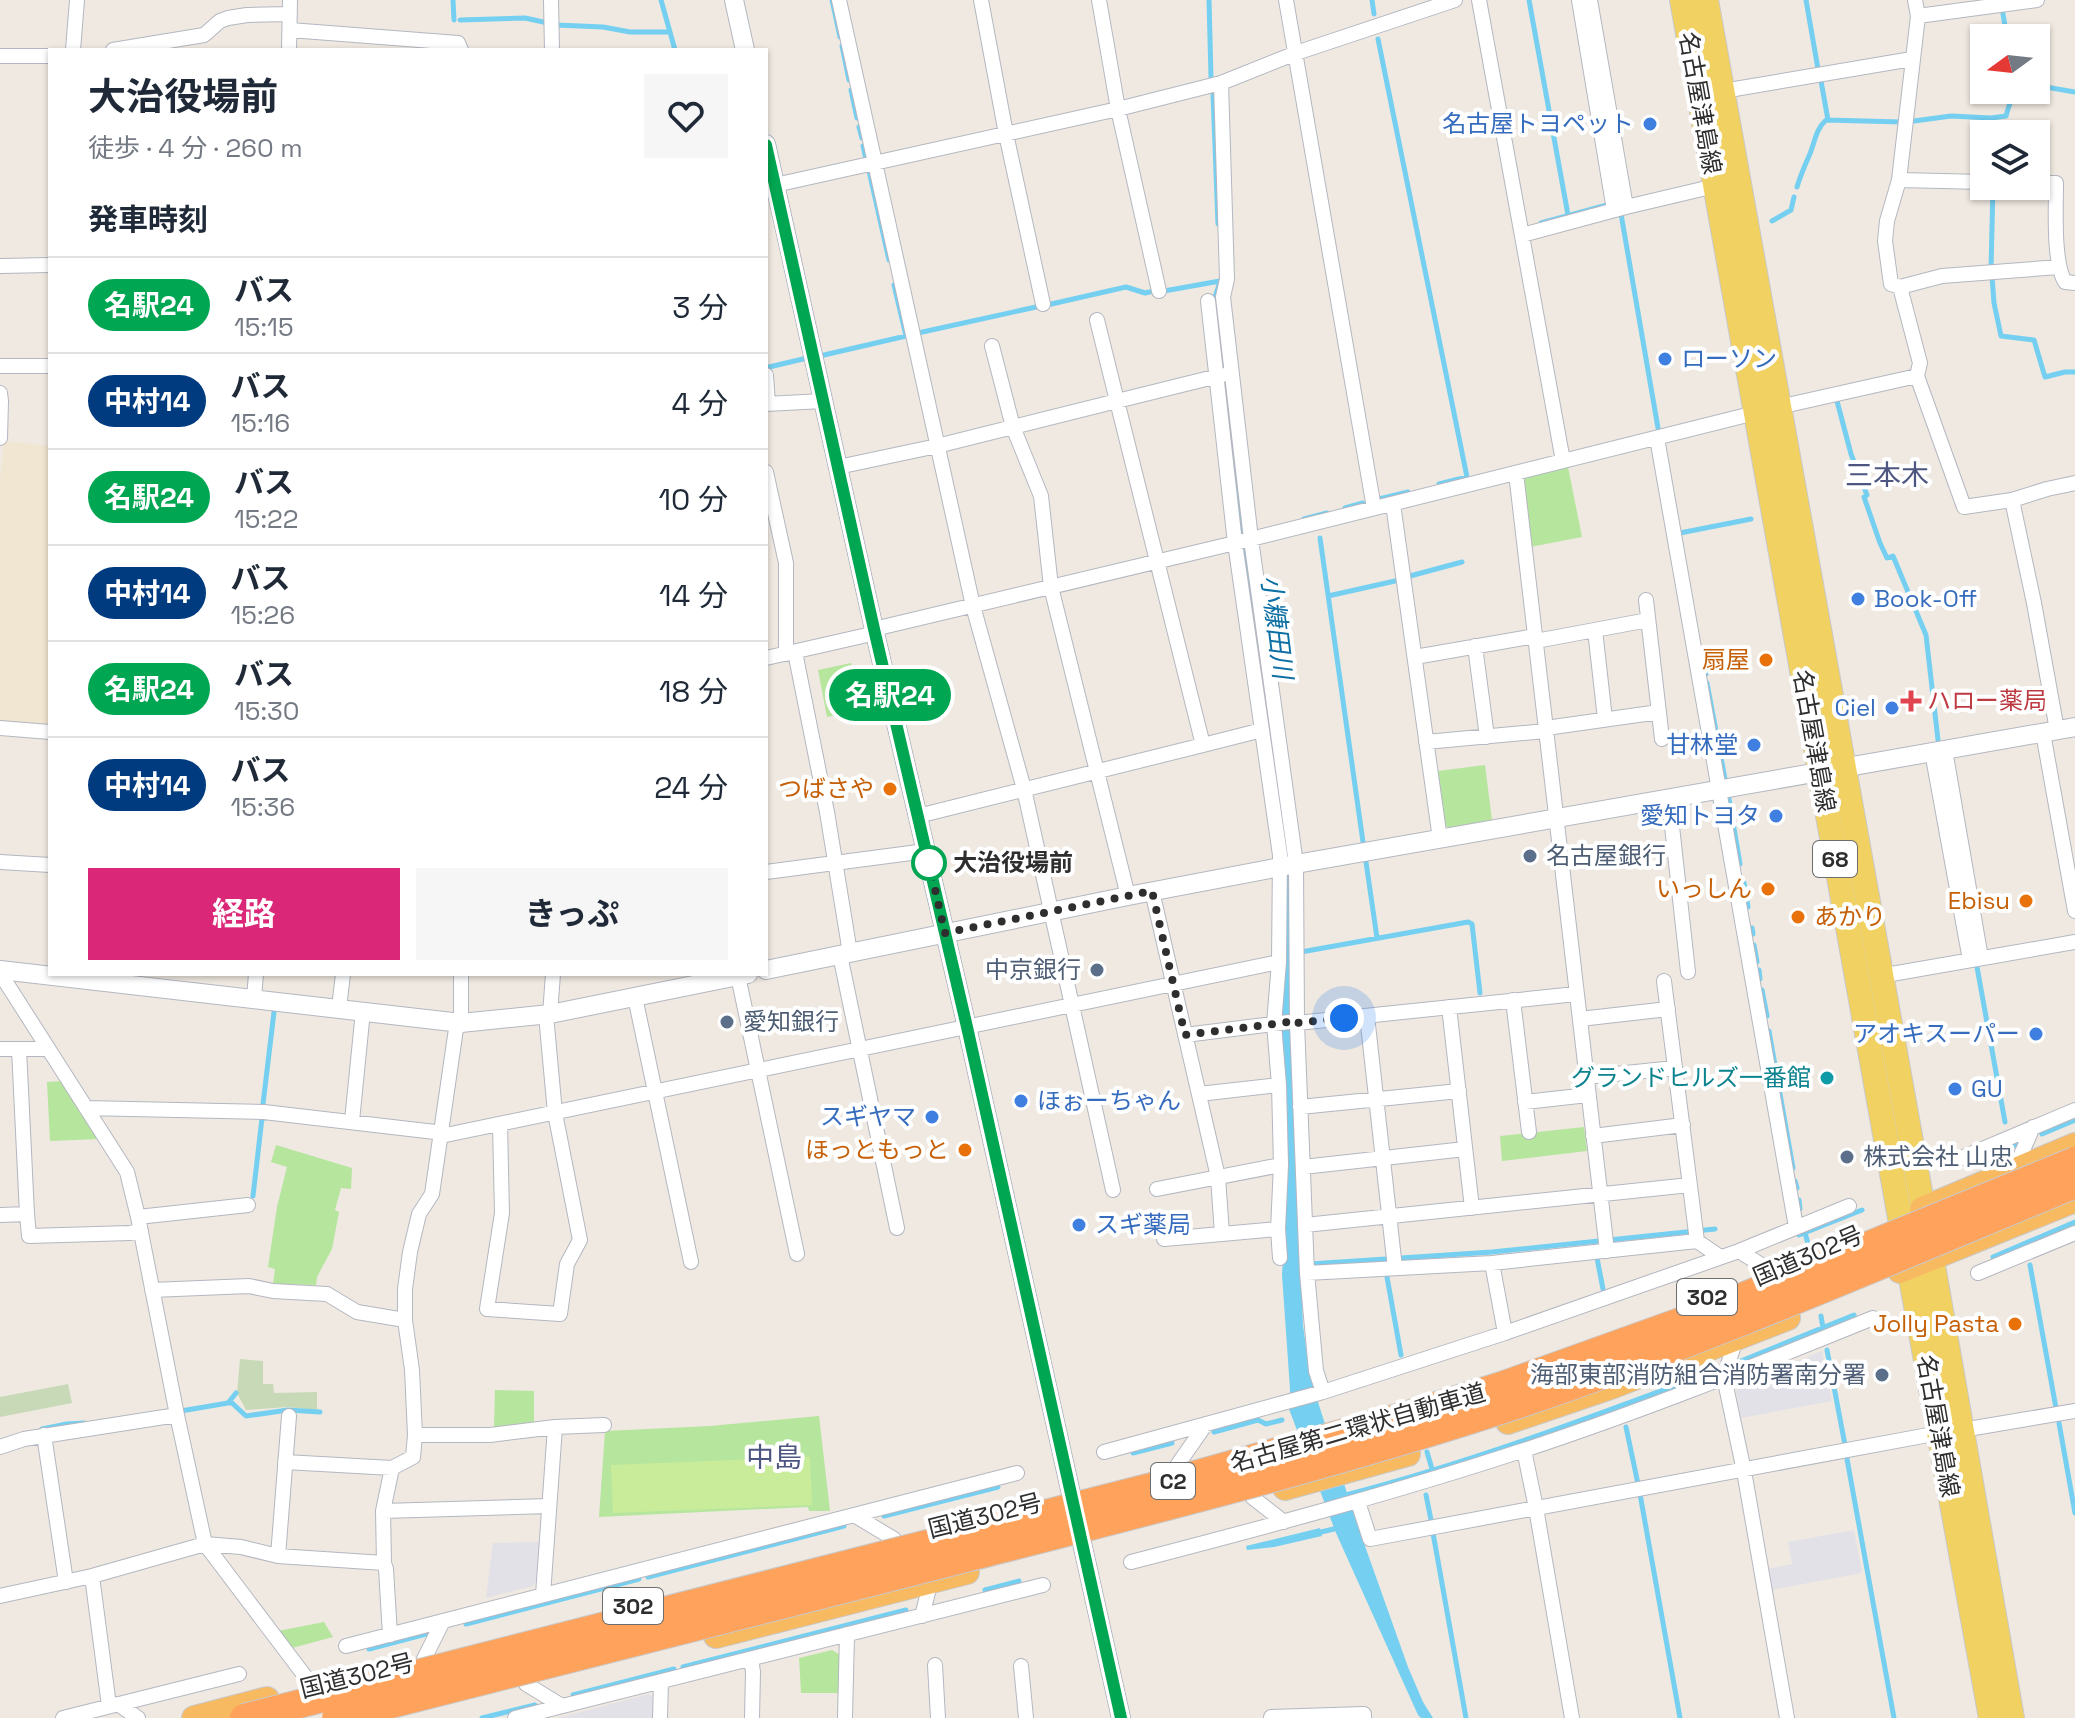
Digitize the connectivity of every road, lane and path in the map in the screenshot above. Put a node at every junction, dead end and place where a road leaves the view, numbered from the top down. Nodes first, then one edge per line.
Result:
1 (77, 0) edge
2 (551, 0) edge
3 (734, 0) edge
4 (839, 0) edge
5 (981, 0) edge
6 (1099, 0) edge
7 (1286, 0) edge
8 (1455, 0) edge
9 (1479, 0) edge
10 (1579, 0) edge
11 (1590, 0) edge
12 (1682, 0) edge
13 (1706, 0) edge
14 (1915, 0) edge
15 (2037, 0) edge
16 (290, 15) edge
17 (1918, 16) junction
18 (73, 48) edge
19 (148, 48) edge
20 (289, 48) edge
21 (460, 48) edge
22 (552, 48) edge
23 (745, 48) edge
24 (1296, 53) junction
25 (0, 56) edge
26 (48, 56) edge
27 (1912, 59) junction
28 (1221, 83) junction
29 (1723, 91) junction
30 (1118, 109) junction
31 (1006, 134) junction
32 (874, 163) junction
33 (768, 165) edge
34 (1899, 180) junction
35 (1970, 182) edge
36 (2050, 183) edge
37 (770, 186) edge
38 (1715, 186) junction
39 (1620, 208) junction
40 (1522, 235) junction
41 (48, 265) edge
42 (0, 266) edge
43 (2059, 267) junction
44 (2075, 283) edge
45 (1900, 287) junction
46 (1159, 291) dead end
47 (1208, 301) dead end
48 (1043, 304) dead end
49 (1097, 320) dead end
50 (992, 346) dead end
51 (0, 366) edge
52 (48, 366) edge
53 (1223, 374) junction
54 (1917, 376) junction
55 (0, 393) edge
56 (823, 401) junction
57 (1117, 401) junction
58 (768, 404) edge
59 (1767, 410) junction
60 (1013, 427) junction
61 (0, 438) edge
62 (1657, 438) junction
63 (937, 446) junction
64 (1563, 461) junction
65 (838, 467) junction
66 (1516, 473) junction
67 (768, 481) edge
68 (2075, 483) edge
69 (2012, 500) junction
70 (1393, 504) junction
71 (1374, 508) junction
72 (1242, 541) junction
73 (1157, 561) junction
74 (1051, 587) junction
75 (1646, 600) dead end
76 (973, 606) junction
77 (1648, 620) junction
78 (1595, 630) junction
79 (875, 631) junction
80 (1536, 639) junction
81 (1475, 646) junction
82 (791, 653) junction
83 (1415, 657) junction
84 (768, 658) edge
85 (1659, 712) junction
86 (1605, 719) junction
87 (0, 728) edge
88 (1546, 729) junction
89 (1262, 730) junction
90 (2058, 730) edge
91 (48, 732) edge
92 (1487, 737) junction
93 (1662, 739) dead end
94 (1426, 742) junction
95 (1203, 745) junction
96 (1939, 751) junction
97 (1831, 770) junction
98 (1096, 771) junction
99 (1024, 789) junction
100 (1720, 790) junction
101 (1669, 799) junction
102 (918, 816) junction
103 (1557, 819) junction
104 (1440, 839) junction
105 (926, 851) junction
106 (0, 862) edge
107 (835, 863) junction
108 (48, 865) edge
109 (1288, 866) junction
110 (768, 872) edge
111 (1152, 891) junction
112 (1128, 896) junction
113 (1051, 911) junction
114 (2075, 911) edge
115 (945, 933) junction
116 (2075, 942) edge
117 (845, 954) junction
118 (1976, 959) junction
119 (1279, 962) junction
120 (768, 970) edge
121 (0, 971) edge
122 (1688, 972) dead end
123 (48, 974) edge
124 (75, 976) edge
125 (256, 976) edge
126 (343, 976) edge
127 (461, 976) edge
128 (553, 976) edge
129 (738, 976) edge
130 (743, 976) edge
131 (1880, 976) junction
132 (105, 978) edge
133 (1664, 981) dead end
134 (1174, 984) junction
135 (1576, 994) junction
136 (635, 997) junction
137 (254, 998) junction
138 (1513, 1000) junction
139 (1072, 1005) junction
140 (1449, 1007) junction
141 (339, 1008) junction
142 (1668, 1009) junction
143 (363, 1011) junction
144 (548, 1015) junction
145 (1367, 1016) junction
146 (1580, 1019) junction
147 (459, 1022) junction
148 (1288, 1023) junction
149 (967, 1027) junction
150 (1185, 1035) junction
151 (0, 1049) edge
152 (19, 1049) junction
153 (47, 1049) junction
154 (859, 1050) junction
155 (1675, 1068) junction
156 (758, 1071) junction
157 (1586, 1077) junction
158 (1279, 1085) junction
159 (1459, 1091) junction
160 (655, 1092) junction
161 (1199, 1094) junction
162 (1588, 1095) junction
163 (1376, 1099) junction
164 (1525, 1102) junction
165 (1300, 1107) junction
166 (86, 1108) junction
167 (2075, 1110) edge
168 (555, 1113) junction
169 (352, 1121) junction
170 (500, 1124) junction
171 (1683, 1125) junction
172 (2033, 1127) junction
173 (1529, 1132) dead end
174 (441, 1136) junction
175 (1593, 1136) junction
176 (2075, 1145) edge
177 (1465, 1149) junction
178 (1383, 1158) junction
179 (1954, 1161) dead end
180 (2075, 1161) edge
181 (1281, 1165) junction
182 (1303, 1167) junction
183 (2014, 1171) junction
184 (1218, 1177) junction
185 (2075, 1184) edge
186 (1690, 1185) junction
187 (1157, 1189) dead end
188 (1113, 1190) dead end
189 (1600, 1194) junction
190 (2075, 1200) edge
191 (248, 1205) dead end
192 (1849, 1206) dead end
193 (1472, 1208) junction
194 (1923, 1208) junction
195 (27, 1214) junction
196 (0, 1215) edge
197 (1389, 1216) junction
198 (1900, 1218) junction
199 (139, 1224) junction
200 (1305, 1225) junction
201 (1796, 1227) junction
202 (897, 1228) dead end
203 (1278, 1229) junction
204 (1696, 1233) junction
205 (2075, 1233) edge
206 (1222, 1234) junction
207 (1164, 1239) dead end
208 (1606, 1243) junction
209 (1739, 1251) junction
210 (797, 1254) dead end
211 (1719, 1256) junction
212 (1280, 1258) dead end
213 (1932, 1259) junction
214 (1394, 1261) junction
215 (691, 1262) dead end
216 (1492, 1263) junction
217 (1306, 1267) junction
218 (1909, 1268) junction
219 (1771, 1271) junction
220 (1978, 1273) dead end
221 (152, 1290) junction
222 (1873, 1318) dead end
223 (405, 1320) junction
224 (1505, 1333) junction
225 (1736, 1339) junction
226 (1724, 1377) junction
227 (1320, 1393) junction
228 (2075, 1411) edge
229 (177, 1415) junction
230 (289, 1416) dead end
231 (1206, 1424) junction
232 (604, 1425) dead end
233 (555, 1427) junction
234 (1951, 1432) junction
235 (44, 1435) junction
236 (415, 1435) junction
237 (0, 1447) edge
238 (1524, 1450) junction
239 (1104, 1452) dead end
240 (285, 1462) junction
241 (1176, 1467) junction
242 (392, 1468) junction
243 (1744, 1471) junction
244 (1017, 1473) dead end
245 (1071, 1493) junction
246 (1252, 1497) junction
247 (1358, 1502) junction
248 (549, 1506) junction
249 (1536, 1508) junction
250 (383, 1511) junction
251 (854, 1515) junction
252 (1284, 1522) junction
253 (894, 1539) junction
254 (1083, 1542) junction
255 (205, 1544) junction
256 (278, 1556) junction
257 (1131, 1562) dead end
258 (384, 1563) junction
259 (92, 1576) junction
260 (931, 1581) junction
261 (66, 1582) junction
262 (1043, 1585) dead end
263 (543, 1595) junction
264 (0, 1596) edge
265 (922, 1616) junction
266 (443, 1621) junction
267 (847, 1634) junction
268 (390, 1635) junction
269 (346, 1646) dead end
270 (424, 1659) junction
271 (751, 1659) junction
272 (935, 1665) dead end
273 (1021, 1666) dead end
274 (239, 1674) dead end
275 (661, 1681) junction
276 (526, 1684) junction
277 (313, 1687) junction
278 (114, 1705) junction
279 (562, 1706) junction
280 (63, 1718) edge
281 (138, 1718) edge
282 (194, 1718) edge
283 (244, 1718) edge
284 (337, 1718) edge
285 (392, 1718) edge
286 (515, 1718) edge
287 (660, 1718) edge
288 (752, 1718) edge
289 (845, 1718) edge
290 (938, 1718) edge
291 (1026, 1718) edge
292 (1121, 1718) edge
293 (1271, 1718) edge
294 (1364, 1718) edge
295 (1572, 1718) edge
296 (1787, 1718) edge
297 (1991, 1718) edge
298 (2012, 1718) edge

1 - 18 street
2 - 22 street
3 - 23 street
4 - 32 street
5 - 31 street
6 - 30 street
7 - 24 street
8 - 24 street
9 - 40 street
10 - 39 street
11 - 39 street
12 - 38 main road, 名古屋津島線 / 68
13 - 29 main road, 名古屋津島線 / 68
14 - 17 street
15 - 17 street
16 - 19 street
16 - 20 street
16 - 21 street
17 - 27 street
24 - 28 street
24 - 71 street
25 - 26 street
27 - 29 street
27 - 34 street
28 - 30 street
28 - 53 street
29 - 59 main road, 名古屋津島線 / 68
30 - 31 street
30 - 46 street
31 - 32 street
31 - 48 street
32 - 37 street
32 - 63 street
33 - 37 street
34 - 35 street
34 - 45 street
36 - 43 street
37 - 56 street
38 - 39 street
38 - 59 main road, 名古屋津島線 / 68
39 - 40 street
40 - 64 street
41 - 42 street
43 - 44 street
43 - 45 street
45 - 54 street
47 - 53 street
49 - 57 street
50 - 60 street
51 - 52 street
53 - 57 street
53 - 72 street
54 - 59 street
54 - 69 street
55 - 61 street
56 - 58 street
56 - 65 street
57 - 60 street
57 - 73 street
59 - 62 street
59 - 97 main road, 名古屋津島線 / 68
60 - 63 street
60 - 74 street
62 - 64 street
62 - 100 street
63 - 65 street
63 - 76 street
64 - 66 street
65 - 79 street
66 - 70 street
66 - 80 street
67 - 82 street
68 - 69 street
69 - 90 street
70 - 71 street
70 - 83 street
71 - 72 street
72 - 73 street
72 - 89 street
72 - 109 street
73 - 74 street
73 - 95 street
74 - 76 street
74 - 98 street
75 - 77 street
76 - 79 street
76 - 99 street
77 - 78 street
77 - 85 street
78 - 80 street
78 - 86 street
79 - 82 street
79 - 102 street
80 - 81 street
80 - 88 street
81 - 83 street
81 - 92 street
82 - 84 street
82 - 107 street
83 - 94 street
85 - 86 street
85 - 93 street
86 - 88 street
87 - 91 street
88 - 92 street
88 - 103 street
89 - 95 street
89 - 109 street
90 - 96 street
90 - 114 street
92 - 94 street
94 - 104 street
95 - 98 street
96 - 97 street
96 - 118 street
97 - 100 street
97 - 131 main road, 名古屋津島線 / 68
97 - 198 main road, 名古屋津島線 / 68
98 - 99 street
98 - 112 street
99 - 102 street
99 - 113 street
100 - 101 street
100 - 201 street
101 - 103 street
101 - 122 street
102 - 105 street
103 - 104 street
103 - 135 street
104 - 109 street
105 - 107 street
105 - 115 street
106 - 108 street
107 - 110 street
107 - 117 street
109 - 111 street
109 - 119 street
109 - 148 street
111 - 112 street
111 - 134 street
112 - 113 street
113 - 115 street
113 - 139 street
115 - 117 street
115 - 149 street
116 - 118 street
117 - 120 street
117 - 154 street
118 - 131 street
119 - 134 street
119 - 148 street
121 - 123 street
121 - 153 street
124 - 132 street
125 - 137 street
126 - 141 street
127 - 147 street
128 - 144 street
129 - 136 street
130 - 156 street
131 - 194 main road, 名古屋津島線 / 68
132 - 137 street
133 - 142 street
134 - 139 street
134 - 150 street
135 - 138 street
135 - 146 street
136 - 144 street
136 - 160 street
137 - 141 street
138 - 140 street
138 - 164 street
139 - 149 street
139 - 188 street
140 - 145 street
140 - 159 street
141 - 143 street
142 - 146 street
142 - 155 street
143 - 147 street
143 - 169 street
144 - 147 street
144 - 168 street
145 - 148 street
145 - 163 street
146 - 157 street
147 - 174 street
148 - 150 street
148 - 158 street
148 - 165 street
149 - 154 street
149 - 245 street
150 - 161 street
151 - 152 street
152 - 153 street
152 - 195 street
153 - 166 street
154 - 156 street
154 - 202 street
155 - 157 street
155 - 171 street
156 - 160 street
156 - 210 street
157 - 162 street
158 - 161 street
158 - 181 street
159 - 163 street
159 - 177 street
160 - 168 street
160 - 215 street
161 - 184 street
162 - 164 street
162 - 175 street
163 - 165 street
163 - 178 street
164 - 173 street
165 - 182 street
166 - 169 street
166 - 199 street
167 - 172 street
168 - 170 street
168 - 170 street
169 - 174 street
170 - 174 street
171 - 175 street
171 - 186 street
172 - 179 street
172 - 183 street
174 - 223 street
175 - 189 street
176 - 183 highway, 国道302号 / 302
177 - 178 street
177 - 193 street
178 - 182 street
178 - 197 street
180 - 283 highway, 名古屋第二環状自動車道 / C2, bridge
181 - 184 street
181 - 203 street
182 - 200 street
183 - 194 highway, 国道302号 / 302
184 - 187 street
184 - 206 street
185 - 284 highway, 名古屋第二環状自動車道 / C2, bridge
186 - 189 street
186 - 204 street
189 - 193 street
189 - 208 street
190 - 213 highway, 国道302号 / 302
191 - 199 street
192 - 201 street
193 - 197 street
194 - 198 highway, 国道302号 / 302
194 - 213 main road, 名古屋津島線 / 68
195 - 196 street
195 - 199 street
197 - 200 street
197 - 214 street
198 - 218 main road, 名古屋津島線 / 68
198 - 219 highway, 国道302号 / 302
199 - 221 street
200 - 217 street
201 - 209 street
203 - 206 street
203 - 212 street
204 - 208 street
204 - 211 street
205 - 220 street
206 - 207 street
208 - 216 street
209 - 211 street
209 - 219 street
211 - 224 street
213 - 218 highway, 国道302号 / 302
213 - 234 main road, 名古屋津島線 / 68
214 - 216 street
214 - 217 street
216 - 224 street
217 - 227 street
218 - 225 highway, 国道302号 / 302
218 - 234 main road, 名古屋津島線 / 68
219 - 241 highway, 国道302号 / 302
221 - 223 street
221 - 229 street
222 - 226 street
223 - 236 street
224 - 227 street
225 - 226 street
225 - 246 highway, 国道302号 / 302
226 - 238 street
226 - 243 street
227 - 231 street
228 - 234 street
229 - 235 street
229 - 255 street
230 - 240 street
231 - 239 street
231 - 241 street
232 - 233 street
233 - 236 street
233 - 248 street
234 - 243 street
234 - 297 main road, 名古屋津島線 / 68
234 - 298 main road, 名古屋津島線 / 68
235 - 237 street
235 - 261 street
236 - 242 street
238 - 247 street
238 - 249 street
240 - 242 street
240 - 256 street
241 - 245 highway, 国道302号 / 302
242 - 250 street
243 - 249 street
243 - 296 street
244 - 251 street
245 - 253 highway, 国道302号 / 302
245 - 254 street
246 - 252 street
246 - 254 highway, 国道302号 / 302
247 - 249 street
247 - 252 street
248 - 250 street
248 - 263 street
249 - 295 street
250 - 258 street
251 - 253 street
251 - 263 street
252 - 257 street
253 - 270 highway, 国道302号 / 302
254 - 260 highway, 国道302号 / 302
254 - 292 street
255 - 256 street
255 - 259 street
255 - 277 street
256 - 258 street
258 - 268 street
259 - 261 street
259 - 278 street
260 - 265 street
260 - 276 highway, 国道302号 / 302
261 - 264 street
262 - 265 street
263 - 266 street
265 - 267 street
266 - 268 street
266 - 270 street
267 - 271 street
267 - 289 street
268 - 269 street
270 - 277 highway, 国道302号 / 302
271 - 275 street
271 - 288 street
272 - 290 street
273 - 291 street
274 - 278 street
275 - 279 street
275 - 287 street
276 - 279 street
276 - 285 highway, 国道302号 / 302
277 - 282 highway, 国道302号 / 302
277 - 284 street
278 - 280 street
278 - 281 street
279 - 286 street
293 - 294 street

